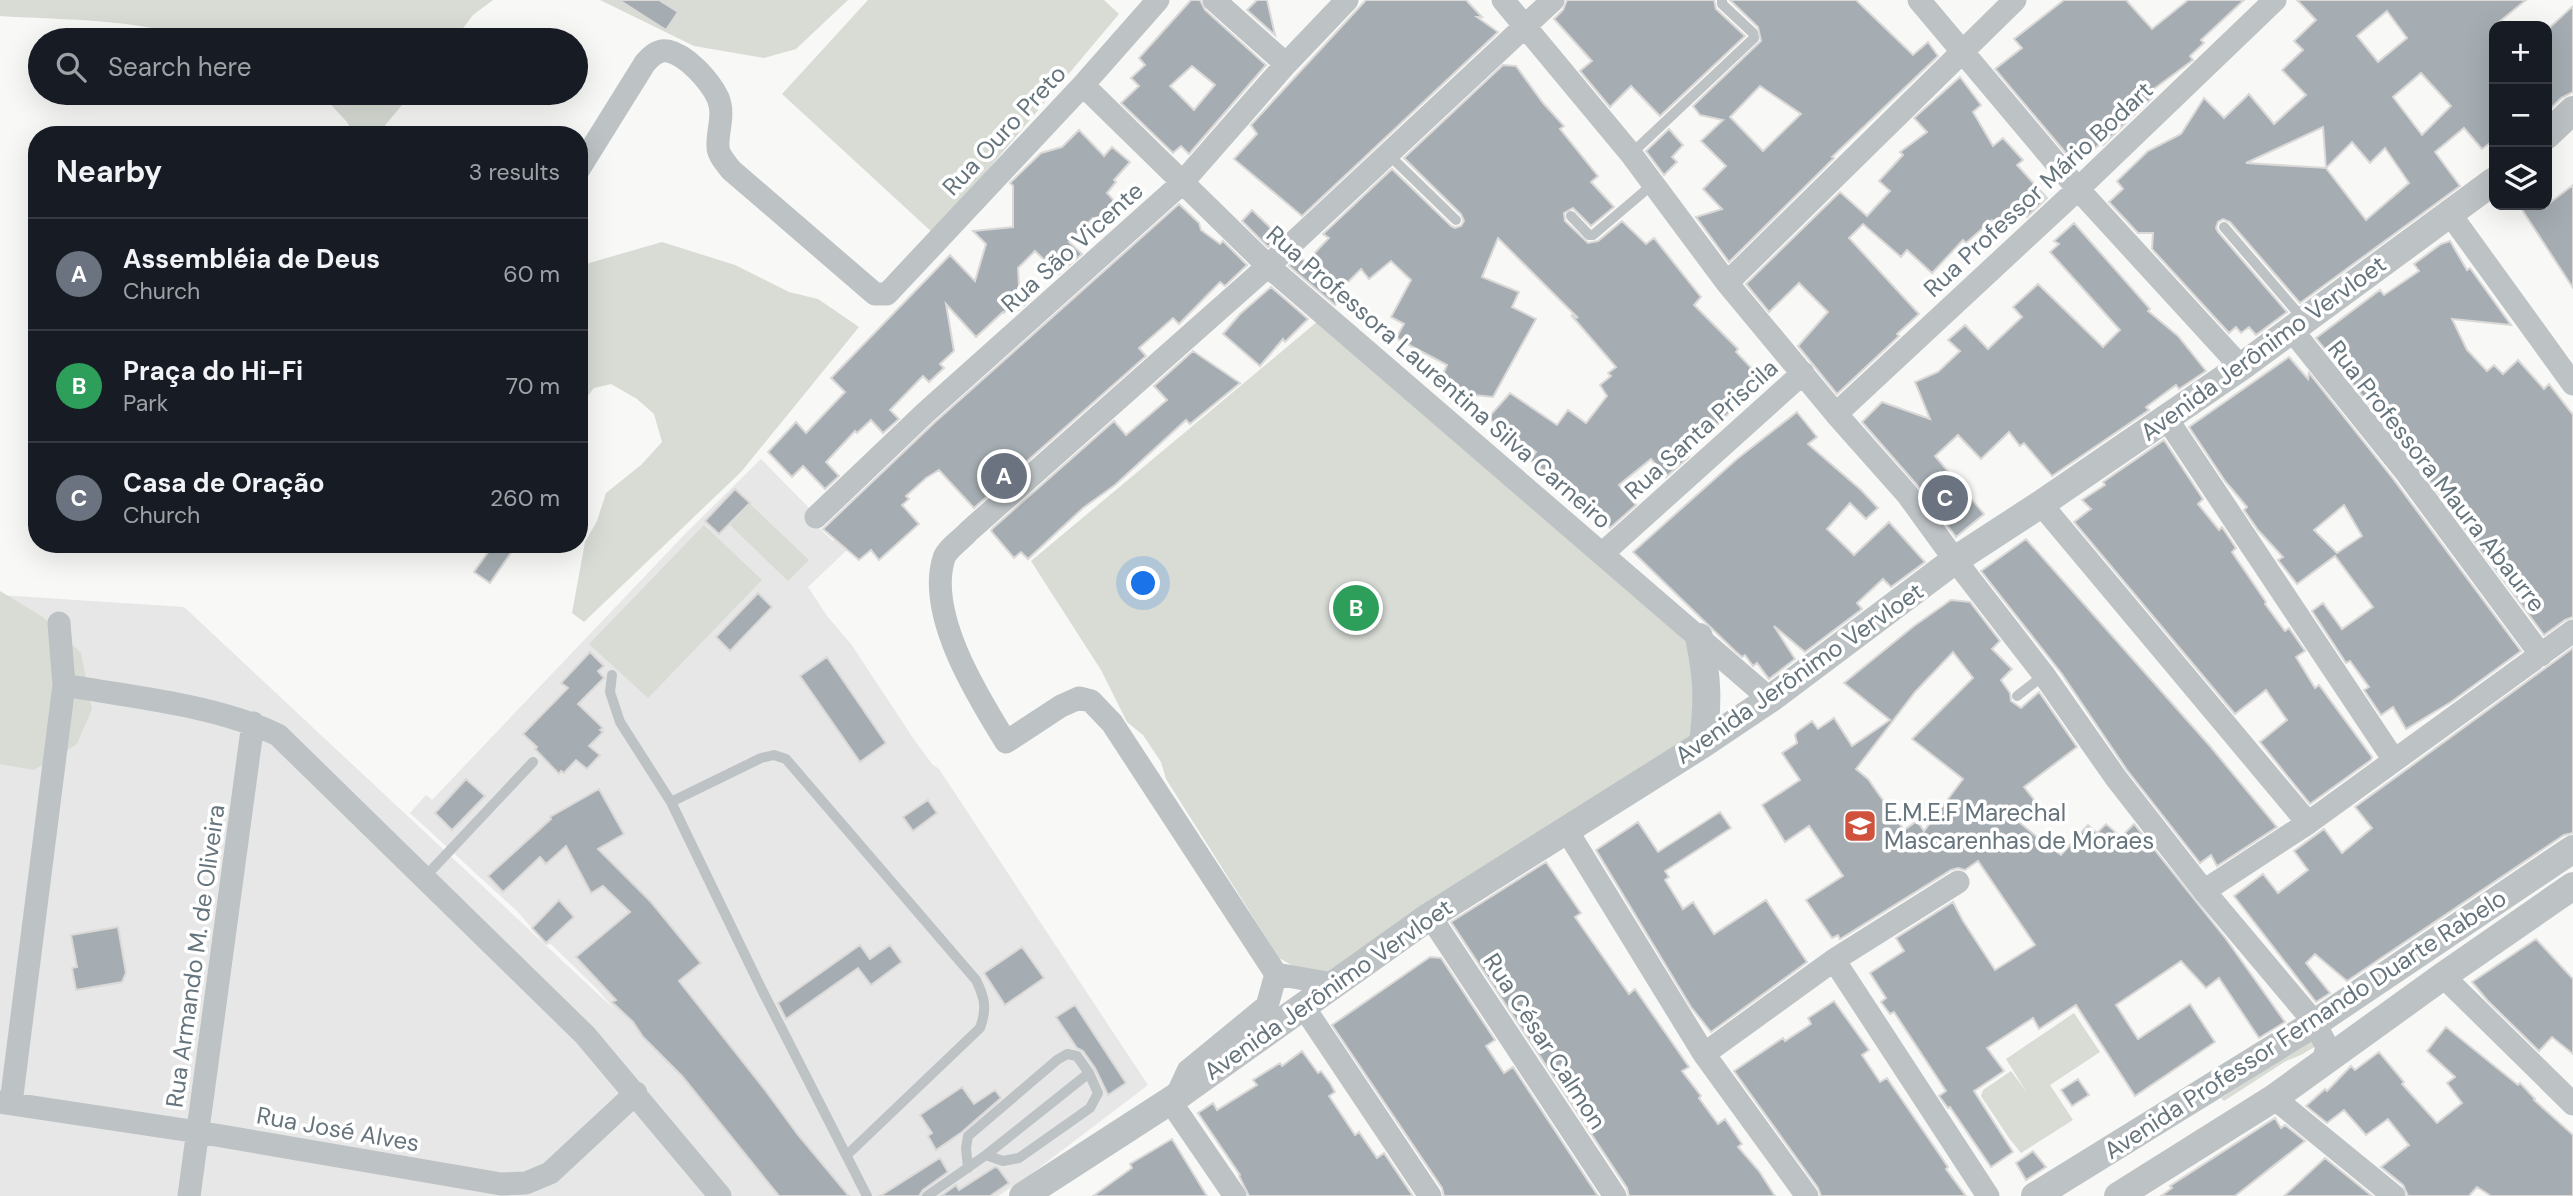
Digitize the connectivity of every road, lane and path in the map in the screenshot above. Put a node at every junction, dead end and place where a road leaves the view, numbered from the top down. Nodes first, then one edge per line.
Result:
1 (1158, 0) edge
2 (1214, 0) edge
3 (1347, 0) edge
4 (1503, 0) edge
5 (1553, 0) edge
6 (1722, 0) edge
7 (1919, 0) edge
8 (2015, 0) edge
9 (2275, 0) edge
10 (1523, 26) junction
11 (1961, 51) junction
12 (1286, 64) junction
13 (1083, 85) junction
14 (2573, 110) edge
15 (2552, 130) edge
16 (1631, 154) junction
17 (588, 155) edge
18 (1389, 155) junction
19 (1181, 184) junction
20 (1653, 184) junction
21 (2489, 185) edge
22 (2078, 189) junction
23 (2450, 214) junction
24 (1571, 216) dead end
25 (1456, 220) dead end
26 (2224, 227) dead end
27 (1268, 266) junction
28 (1727, 284) junction
29 (2297, 324) junction
30 (2241, 367) junction
31 (1803, 373) junction
32 (2573, 384) edge
33 (1836, 414) junction
34 (2167, 418) junction
35 (2040, 505) junction
36 (816, 517) dead end
37 (1603, 553) junction
38 (1955, 560) junction
39 (59, 623) dead end
40 (2573, 631) edge
41 (1699, 637) junction
42 (2541, 655) junction
43 (612, 675) dead end
44 (2044, 676) junction
45 (64, 685) junction
46 (2017, 696) dead end
47 (1770, 699) junction
48 (253, 723) junction
49 (1703, 744) junction
50 (2394, 760) junction
51 (533, 762) dead end
52 (671, 802) junction
53 (2308, 822) junction
54 (1566, 829) junction
55 (2573, 849) edge
56 (424, 878) junction
57 (1958, 881) dead end
58 (2573, 887) edge
59 (2204, 891) junction
60 (1430, 916) junction
61 (1834, 960) junction
62 (1276, 974) junction
63 (2443, 976) junction
64 (1333, 984) junction
65 (1303, 1006) junction
66 (2315, 1023) junction
67 (1704, 1054) junction
68 (2323, 1062) junction
69 (1088, 1073) junction
70 (636, 1093) junction
71 (2274, 1098) junction
72 (1173, 1099) junction
73 (5, 1103) edge
74 (2573, 1104) edge
75 (198, 1132) junction
76 (848, 1154) junction
77 (986, 1155) junction
78 (968, 1168) junction
79 (1033, 1193) edge
80 (188, 1196) edge
81 (720, 1196) edge
82 (867, 1196) edge
83 (927, 1196) edge
84 (1235, 1196) edge
85 (1430, 1196) edge
86 (1615, 1196) edge
87 (1807, 1196) edge
88 (1988, 1196) edge
89 (2035, 1196) edge
90 (2118, 1196) edge
91 (2394, 1196) edge

1 - 13 street, Rua Ouro Preto
2 - 12 street
3 - 12 street, Rua São Vicente
4 - 10 street
5 - 10 street
6 - 16 lane
7 - 11 street
8 - 11 street
9 - 22 street, Rua Professor Mário Bodart
10 - 16 street
10 - 18 street
11 - 22 street
11 - 28 street
12 - 19 street, Rua São Vicente
13 - 17 street, Rua Ouro Preto
13 - 19 street, Rua Professora Laurentina Silva Carneiro
14 - 15 street
16 - 20 street
18 - 25 lane
18 - 27 street
19 - 27 street, Rua Professora Laurentina Silva Carneiro
19 - 36 street, Rua São Vicente
20 - 24 lane
20 - 28 street
21 - 23 street, Avenida Jerônimo Vervloet
22 - 30 street
22 - 33 street, Rua Professor Mário Bodart
23 - 29 street, Avenida Jerônimo Vervloet
23 - 32 street
26 - 29 lane
27 - 37 street, Rua Professora Laurentina Silva Carneiro
27 - 62 street
28 - 31 street
29 - 30 street, Avenida Jerônimo Vervloet
29 - 42 street, Rua Professora Maura Abaurre
30 - 34 street, Avenida Jerônimo Vervloet
31 - 33 street
31 - 37 street, Rua Santa Priscila
33 - 38 street
34 - 35 street, Avenida Jerônimo Vervloet
34 - 50 street
35 - 38 street, Avenida Jerônimo Vervloet
35 - 53 street
37 - 41 street, Rua Professora Laurentina Silva Carneiro
38 - 44 street
38 - 47 street, Avenida Jerônimo Vervloet
39 - 45 street
40 - 42 street
41 - 47 street, Rua Professora Laurentina Silva Carneiro
41 - 49 street
42 - 50 street
43 - 52 lane
44 - 46 lane
44 - 59 street
45 - 48 street
45 - 73 street
47 - 49 street, Avenida Jerônimo Vervloet
48 - 56 street
48 - 75 street, Rua Armando M. de Oliveira
49 - 54 street, Avenida Jerônimo Vervloet
50 - 53 street
51 - 56 lane
52 - 76 lane
52 - 76 lane
53 - 59 street
54 - 60 street, Avenida Jerônimo Vervloet
54 - 67 street
55 - 66 street, Avenida Professor Fernando Duarte Rabelo
56 - 70 street
57 - 61 street
58 - 63 street, Avenida Professor Fernando Duarte Rabelo
59 - 66 street
60 - 64 street, Avenida Jerônimo Vervloet
60 - 86 street, Rua César Calmon
61 - 67 street
61 - 88 street
62 - 64 street
62 - 72 street
63 - 68 street, Avenida Professor Fernando Duarte Rabelo
63 - 74 street
64 - 65 street, Avenida Jerônimo Vervloet
65 - 72 street, Avenida Jerônimo Vervloet
65 - 85 street
66 - 68 street
66 - 89 street, Avenida Professor Fernando Duarte Rabelo
67 - 87 street
68 - 71 street, Avenida Professor Fernando Duarte Rabelo
69 - 77 lane
69 - 77 lane
69 - 78 lane
70 - 75 street, Rua José Alves
70 - 81 street
71 - 90 street, Avenida Professor Fernando Duarte Rabelo
71 - 91 street
72 - 79 street, Avenida Jerônimo Vervloet
72 - 84 street
73 - 75 street, Rua José Alves
75 - 80 street, Rua Armando M. de Oliveira
76 - 82 lane
77 - 78 lane
78 - 83 lane

